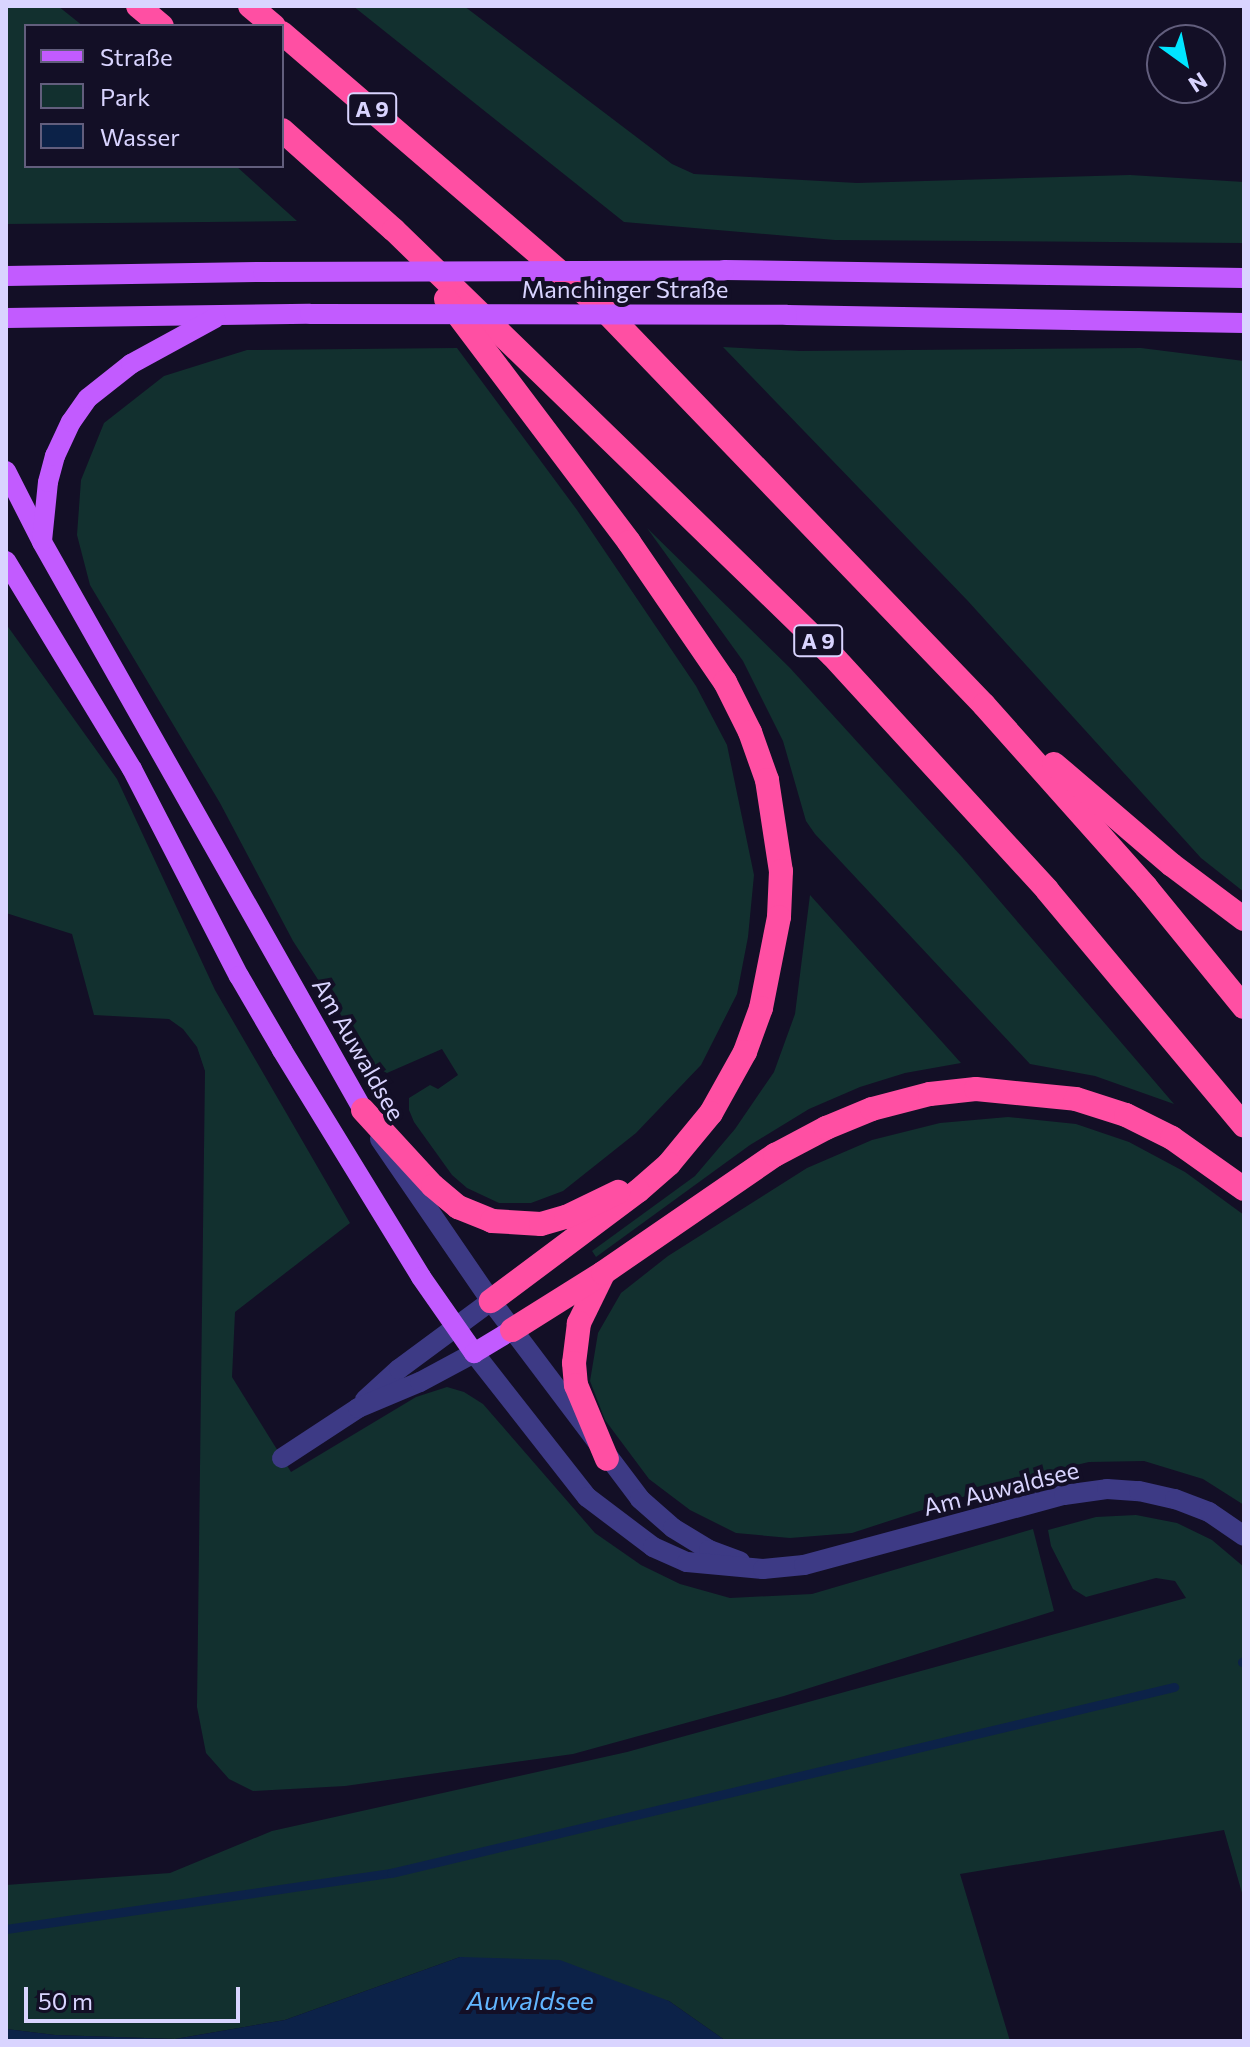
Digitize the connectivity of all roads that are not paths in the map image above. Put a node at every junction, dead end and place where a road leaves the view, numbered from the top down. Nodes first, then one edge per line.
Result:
1 (138, 6) edge
2 (250, 6) edge
3 (160, 24) edge
4 (272, 24) edge
5 (284, 35) edge
6 (284, 132) edge
7 (394, 230) junction
8 (6, 276) edge
9 (1244, 278) edge
10 (6, 318) edge
11 (215, 318) junction
12 (1244, 323) edge
13 (6, 471) edge
14 (42, 542) junction
15 (6, 561) edge
16 (984, 705) junction
17 (1244, 919) edge
18 (1244, 1007) edge
19 (363, 1110) junction
20 (1244, 1126) edge
21 (669, 1164) junction
22 (1244, 1189) edge
23 (603, 1273) junction
24 (491, 1301) junction
25 (455, 1326) junction
26 (512, 1330) junction
27 (474, 1353) junction
28 (358, 1408) junction
29 (282, 1458) dead end
30 (607, 1459) junction
31 (1244, 1536) edge
32 (763, 1569) junction

1 - 3 highway
2 - 4 highway
5 - 16 highway, A 9
6 - 7 highway, A 9
7 - 20 highway, A 9
7 - 21 highway
8 - 9 main road, Manchinger Straße, bridge
10 - 11 main road, Manchinger Straße
11 - 12 main road, Manchinger Straße, bridge
11 - 14 main road
13 - 14 main road, Am Auwaldsee
14 - 19 main road, Am Auwaldsee
15 - 25 main road, Am Auwaldsee
16 - 17 highway
16 - 18 highway, A 9
19 - 21 highway
19 - 24 street, Am Auwaldsee
21 - 24 highway
22 - 23 highway
23 - 26 highway
23 - 30 highway
24 - 25 street
24 - 26 street, Am Auwaldsee
25 - 27 main road, Am Auwaldsee
25 - 28 street
26 - 27 main road
26 - 30 street, Am Auwaldsee
27 - 28 street
27 - 32 street, Am Auwaldsee
28 - 29 street
30 - 32 street, Am Auwaldsee
31 - 32 street, Am Auwaldsee

